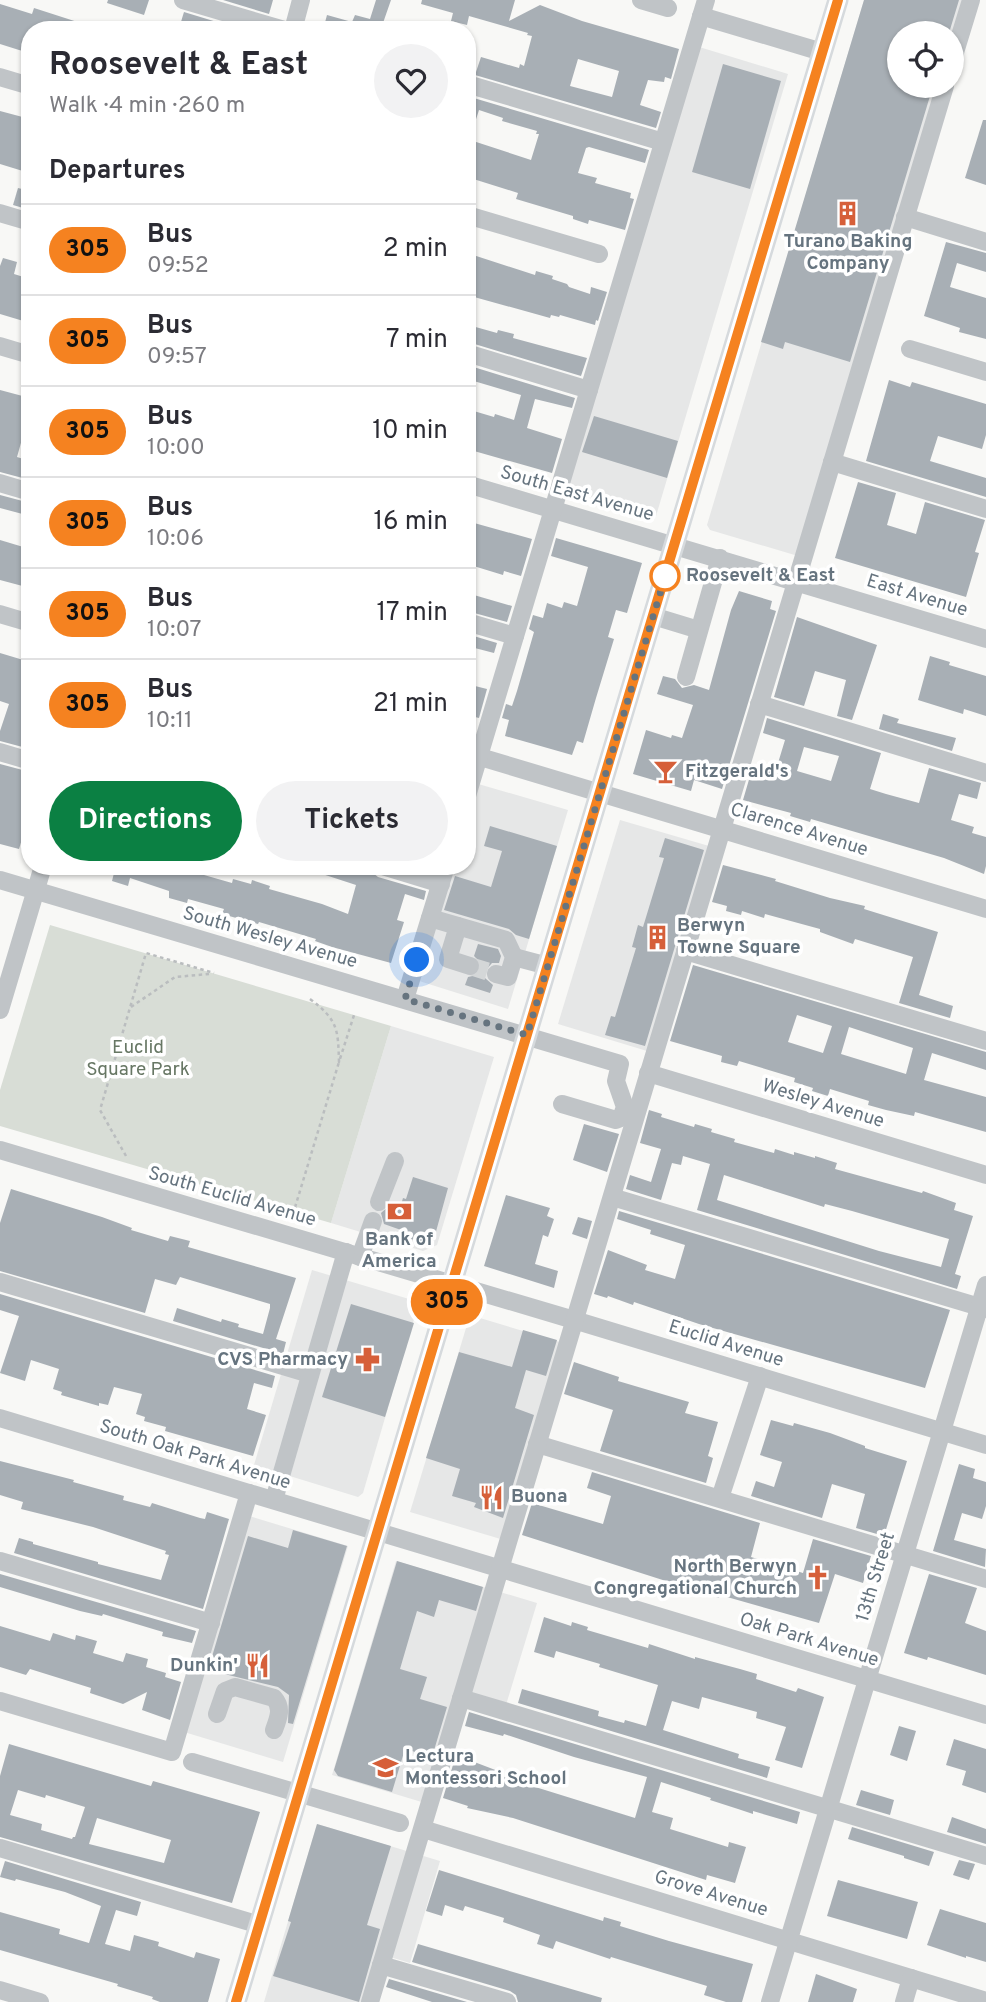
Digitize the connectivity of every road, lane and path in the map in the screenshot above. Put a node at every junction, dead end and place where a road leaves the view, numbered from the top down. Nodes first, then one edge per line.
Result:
1 (183, 0) edge
2 (301, 0) edge
3 (642, 0) edge
4 (838, 0) edge
5 (971, 0) edge
6 (668, 8) dead end
7 (703, 8) edge
8 (254, 21) edge
9 (295, 21) edge
10 (964, 23) edge
11 (822, 52) junction
12 (0, 77) edge
13 (21, 83) edge
14 (476, 87) edge
15 (941, 98) edge
16 (663, 142) junction
17 (0, 213) edge
18 (476, 218) edge
19 (905, 218) junction
20 (21, 219) edge
21 (986, 242) edge
22 (599, 254) dead end
23 (0, 346) edge
24 (910, 349) dead end
25 (21, 352) edge
26 (476, 356) edge
27 (986, 372) edge
28 (589, 390) junction
29 (832, 462) junction
30 (0, 483) edge
31 (476, 487) edge
32 (21, 489) edge
33 (553, 509) junction
34 (986, 509) edge
35 (675, 545) junction
36 (720, 558) junction
37 (796, 582) junction
38 (0, 614) edge
39 (653, 616) junction
40 (21, 620) edge
41 (476, 625) edge
42 (699, 630) junction
43 (515, 636) junction
44 (986, 639) edge
45 (685, 677) dead end
46 (759, 704) junction
47 (476, 746) edge
48 (0, 752) edge
49 (476, 755) edge
50 (21, 758) edge
51 (986, 773) edge
52 (601, 792) junction
53 (722, 829) junction
54 (40, 875) edge
55 (444, 875) edge
56 (0, 880) edge
57 (36, 891) junction
58 (986, 909) edge
59 (430, 918) junction
60 (458, 926) junction
61 (685, 951) junction
62 (514, 957) junction
63 (470, 966) tunnel mouth
64 (548, 966) junction
65 (496, 974) dead end
66 (310, 999) dead end
67 (405, 999) junction
68 (131, 1007) junction
69 (0, 1010) edge
70 (355, 1012) dead end
71 (527, 1035) junction
72 (986, 1041) edge
73 (339, 1062) junction
74 (648, 1073) junction
75 (562, 1104) dead end
76 (0, 1150) edge
77 (126, 1156) dead end
78 (395, 1161) dead end
79 (986, 1175) edge
80 (611, 1197) junction
81 (379, 1202) dead end
82 (293, 1214) dead end
83 (373, 1221) dead end
84 (353, 1254) junction
85 (0, 1282) edge
86 (453, 1284) junction
87 (986, 1285) edge
88 (983, 1308) edge
89 (575, 1320) junction
90 (310, 1374) junction
91 (760, 1376) junction
92 (0, 1418) edge
93 (942, 1432) junction
94 (537, 1444) junction
95 (986, 1445) edge
96 (249, 1493) junction
97 (720, 1498) junction
98 (274, 1500) junction
99 (378, 1532) junction
100 (905, 1555) junction
101 (0, 1561) edge
102 (500, 1568) junction
103 (986, 1579) edge
104 (211, 1623) junction
105 (867, 1680) junction
106 (461, 1698) junction
107 (0, 1701) edge
108 (217, 1714) dead end
109 (986, 1716) edge
110 (274, 1730) dead end
111 (192, 1762) dead end
112 (299, 1794) junction
113 (828, 1808) junction
114 (400, 1823) dead end
115 (423, 1829) junction
116 (0, 1847) edge
117 (986, 1856) edge
118 (260, 1925) junction
119 (789, 1939) junction
120 (381, 1965) junction
121 (911, 1978) junction
122 (0, 1990) edge
123 (986, 2001) edge
124 (40, 2002) edge
125 (236, 2002) edge
126 (370, 2002) edge
127 (507, 2002) edge
128 (770, 2002) edge
129 (904, 2002) edge

1 - 8 street
2 - 9 street
3 - 6 street
4 - 11 main road
5 - 10 street
7 - 11 street
7 - 16 street
11 - 35 main road
12 - 13 street
14 - 16 street
15 - 19 street
16 - 28 street
17 - 20 street
18 - 22 street
19 - 21 street
19 - 29 street
23 - 25 street
24 - 27 street
26 - 28 street
28 - 33 street
29 - 34 street
29 - 37 street
30 - 32 street
31 - 33 street, South East Avenue
33 - 35 street, South East Avenue
33 - 43 street
35 - 36 street, East Avenue
35 - 39 main road
36 - 37 street, East Avenue
36 - 42 street
37 - 44 street, East Avenue
37 - 46 street
38 - 40 street
39 - 42 street
39 - 52 main road
41 - 43 street
42 - 45 street
43 - 47 street
46 - 51 street
46 - 53 street
48 - 50 street
49 - 52 street, Clarence Avenue
52 - 53 street, Clarence Avenue
52 - 64 main road
53 - 58 street, Clarence Avenue
53 - 61 street
54 - 57 street
55 - 59 street
56 - 57 street, South Wesley Avenue
57 - 67 street, South Wesley Avenue
57 - 69 street
59 - 60 street
59 - 67 street
60 - 62 street
60 - 63 street
61 - 72 street
61 - 74 street
62 - 64 street
62 - 65 street
64 - 71 main road
66 - 73 path
67 - 71 street, South Wesley Avenue
68 - 68 path
68 - 77 path
70 - 73 path
71 - 75 street
71 - 86 main road
73 - 82 path
74 - 79 street, Wesley Avenue
74 - 80 street
76 - 84 street, South Euclid Avenue
78 - 81 street
80 - 88 street
80 - 89 street
83 - 84 street
84 - 86 street, South Euclid Avenue
84 - 90 street
85 - 90 street
86 - 89 street, Euclid Avenue
86 - 99 main road
87 - 88 street, 13th Street
88 - 93 street, 13th Street
89 - 91 street, Euclid Avenue
89 - 94 street
90 - 98 street
91 - 93 street, Euclid Avenue
91 - 97 street
92 - 96 street, South Oak Park Avenue
93 - 95 street, Euclid Avenue
93 - 100 street, 13th Street
94 - 97 street
94 - 102 street
96 - 98 street, South Oak Park Avenue
96 - 104 street
97 - 100 street
98 - 99 street, South Oak Park Avenue
99 - 102 street, Oak Park Avenue
99 - 112 main road
100 - 103 street
100 - 105 street, 13th Street
101 - 104 street
102 - 105 street, Oak Park Avenue
102 - 106 street
104 - 107 street
105 - 109 street, Oak Park Avenue
105 - 113 street, 13th Street
106 - 113 street
106 - 115 street
108 - 110 street
111 - 112 street
112 - 114 street
112 - 118 main road
113 - 117 street
113 - 119 street, 13th Street
115 - 119 street, Grove Avenue
115 - 120 street
116 - 118 street
118 - 125 main road
119 - 121 street, Grove Avenue
119 - 128 street, 13th Street
120 - 126 street
120 - 127 street
121 - 123 street, Grove Avenue
121 - 129 street
122 - 124 street

